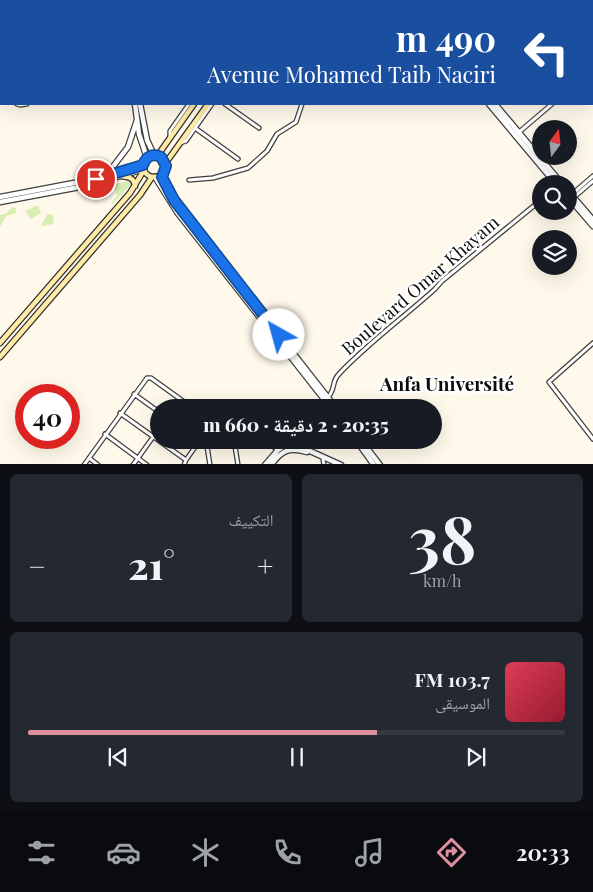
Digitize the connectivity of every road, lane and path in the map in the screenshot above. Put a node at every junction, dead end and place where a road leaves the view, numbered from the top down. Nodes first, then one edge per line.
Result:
1 (135, 105) edge
2 (140, 105) edge
3 (188, 105) edge
4 (193, 105) edge
5 (207, 105) edge
6 (211, 105) edge
7 (225, 105) edge
8 (302, 105) edge
9 (490, 105) edge
10 (496, 105) edge
11 (551, 105) edge
12 (137, 120) junction
13 (195, 128) junction
14 (259, 128) dead end
15 (516, 134) junction
16 (170, 138) junction
17 (179, 143) junction
18 (156, 155) junction
19 (147, 158) junction
20 (238, 159) dead end
21 (165, 164) junction
22 (144, 168) junction
23 (162, 174) junction
24 (549, 175) edge
25 (554, 175) edge
26 (121, 176) junction
27 (593, 176) edge
28 (154, 177) junction
29 (96, 179) junction
30 (189, 180) dead end
31 (593, 182) edge
32 (135, 186) junction
33 (577, 190) edge
34 (577, 192) edge
35 (0, 197) edge
36 (0, 202) edge
37 (577, 203) edge
38 (577, 205) edge
39 (532, 207) edge
40 (593, 220) edge
41 (593, 226) edge
42 (52, 282) junction
43 (60, 288) junction
44 (38, 299) junction
45 (46, 304) junction
46 (273, 331) junction
47 (0, 343) edge
48 (593, 343) edge
49 (0, 357) edge
50 (134, 394) junction
51 (326, 397) joint
52 (180, 399) edge
53 (150, 406) edge
54 (120, 413) junction
55 (106, 434) junction
56 (150, 435) edge
57 (593, 438) edge
58 (150, 441) edge
59 (171, 449) edge
60 (194, 449) edge
61 (208, 449) edge
62 (236, 449) edge
63 (282, 449) edge
64 (287, 449) edge
65 (296, 449) edge
66 (297, 449) edge
67 (363, 449) edge
68 (368, 449) edge
69 (278, 450) joint
70 (89, 458) junction
71 (138, 458) junction
72 (323, 458) junction
73 (186, 460) junction
74 (84, 464) edge
75 (98, 464) edge
76 (133, 464) edge
77 (147, 464) edge
78 (184, 464) edge
79 (210, 464) edge
80 (238, 464) edge
81 (265, 464) edge
82 (271, 464) edge
83 (324, 464) edge
84 (336, 464) edge
85 (341, 464) edge
86 (374, 464) edge
87 (380, 464) edge

1 - 12 street
2 - 18 street
3 - 16 street
4 - 16 main road
5 - 17 main road
6 - 13 street
7 - 14 street
8 - 30 street
9 - 15 street
10 - 15 street
11 - 15 street
12 - 19 street
12 - 29 street
13 - 17 street
13 - 20 street
15 - 24 street
15 - 25 street
16 - 18 main road
17 - 21 main road
18 - 19 main road
18 - 21 main road
19 - 22 main road
21 - 23 main road
22 - 26 street
22 - 28 main road
22 - 29 street
22 - 32 main road
23 - 28 main road
23 - 46 street
26 - 32 main road
26 - 36 street
27 - 33 street
28 - 43 main road
28 - 46 street
29 - 35 street
31 - 34 street
32 - 42 main road
37 - 40 street
38 - 41 street
39 - 51 street, Boulevard Omar Khayam
42 - 43 main road
42 - 44 main road
43 - 45 main road
44 - 45 main road
44 - 47 main road
45 - 49 main road
46 - 51 street
48 - 57 street
50 - 52 street
50 - 53 street
50 - 54 street
54 - 55 street
54 - 56 street
55 - 70 street
55 - 71 street
58 - 71 street
59 - 73 street
60 - 73 street
61 - 79 street
62 - 80 street
63 - 69 street
64 - 82 street
65 - 85 street
66 - 72 street
67 - 86 street
68 - 87 street
69 - 81 street
70 - 74 street
70 - 75 street
71 - 76 street
71 - 77 street
72 - 83 street
72 - 84 street
73 - 78 street

